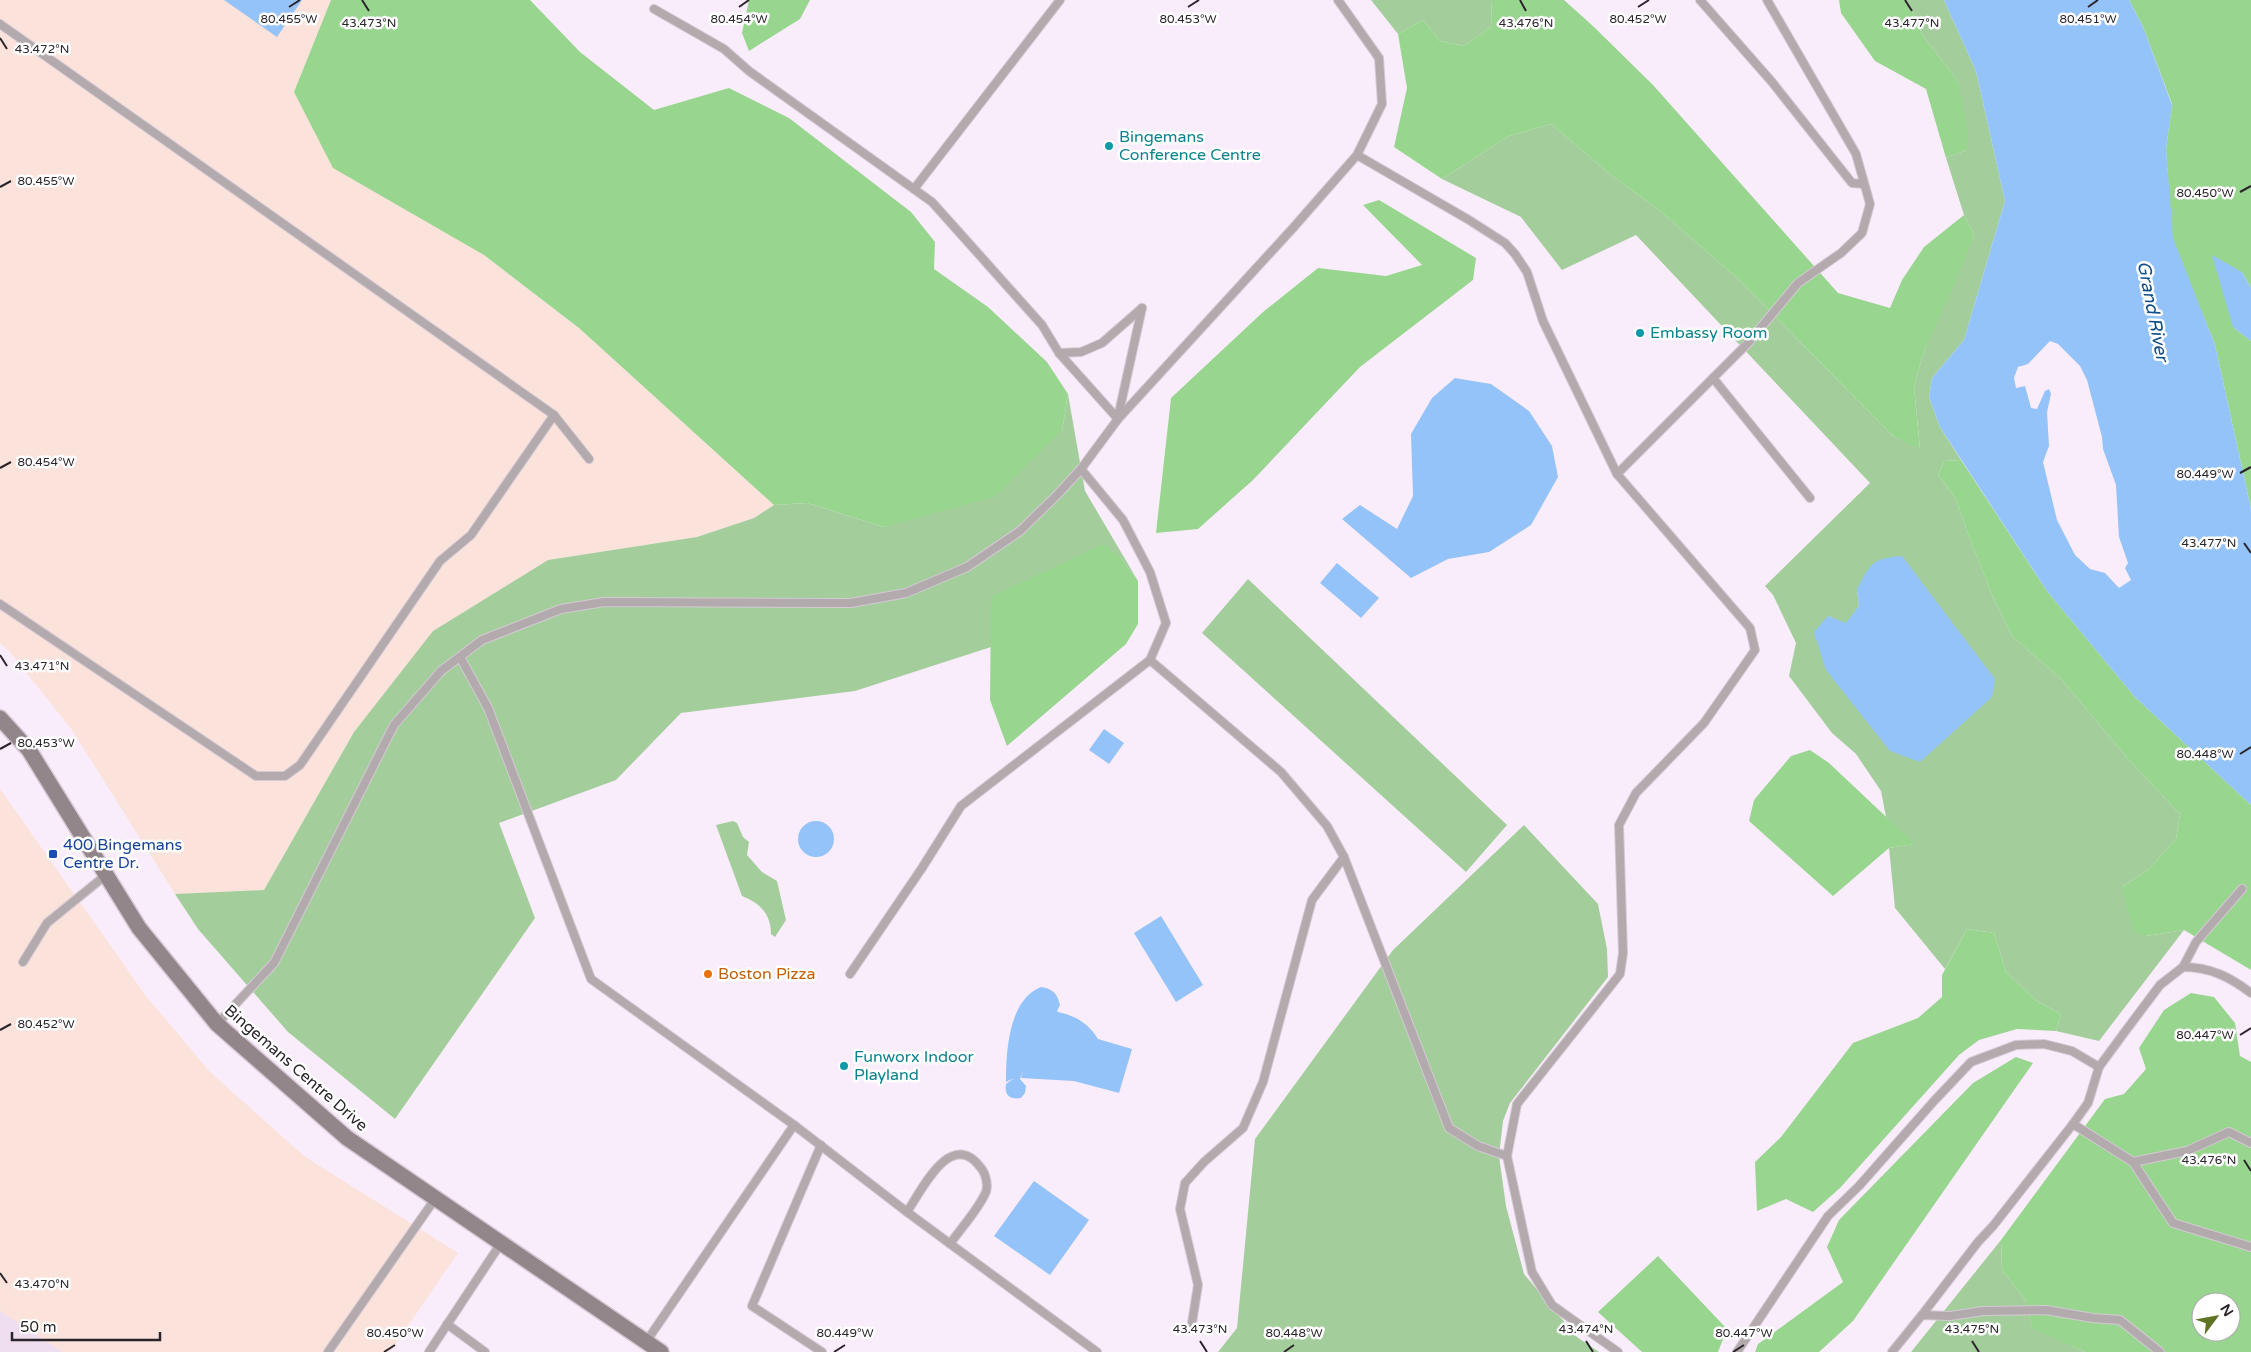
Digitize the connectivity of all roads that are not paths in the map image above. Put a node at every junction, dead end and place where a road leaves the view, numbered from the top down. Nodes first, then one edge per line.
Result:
1 (1060, 0) edge
2 (1338, 0) edge
3 (1700, 0) edge
4 (1767, 0) edge
5 (654, 9) dead end
6 (0, 24) edge
7 (1357, 155) junction
8 (1864, 184) junction
9 (914, 189) junction
10 (1059, 354) junction
11 (1713, 378) junction
12 (554, 414) junction
13 (1118, 419) junction
14 (589, 459) dead end
15 (1080, 469) junction
16 (1617, 474) junction
17 (1810, 498) dead end
18 (0, 604) edge
19 (460, 657) junction
20 (1150, 660) junction
21 (0, 718) edge
22 (1344, 857) junction
23 (106, 874) junction
24 (2242, 889) dead end
25 (23, 962) dead end
26 (2183, 966) junction
27 (850, 974) dead end
28 (2251, 993) edge
29 (217, 1024) junction
30 (2099, 1067) junction
31 (2073, 1124) junction
32 (794, 1125) junction
33 (2251, 1143) edge
34 (821, 1146) junction
35 (1507, 1156) junction
36 (2133, 1162) junction
37 (435, 1199) junction
38 (907, 1212) junction
39 (501, 1244) junction
40 (950, 1244) junction
41 (2251, 1248) edge
42 (1922, 1315) junction
43 (1192, 1323) dead end
44 (447, 1324) junction
45 (646, 1342) junction
46 (328, 1352) edge
47 (428, 1352) edge
48 (485, 1352) edge
49 (661, 1352) edge
50 (822, 1352) edge
51 (1097, 1352) edge
52 (1618, 1352) edge
53 (1737, 1352) edge
54 (1892, 1352) edge
55 (2160, 1352) edge

1 - 9 lane
2 - 7 lane
3 - 8 lane
4 - 8 lane
5 - 9 lane
6 - 12 lane
7 - 13 lane
7 - 16 lane
8 - 11 lane
9 - 10 lane
10 - 13 lane
10 - 13 lane
11 - 16 lane
11 - 17 lane
12 - 14 lane
12 - 18 lane
13 - 15 lane
15 - 19 lane
15 - 20 lane
16 - 35 lane
19 - 29 lane
19 - 32 lane
20 - 22 lane
20 - 27 lane
21 - 23 main road, Bingemans Centre Drive
22 - 35 lane
22 - 43 lane
23 - 25 lane
23 - 29 main road, Bingemans Centre Drive
24 - 26 lane
26 - 28 lane
26 - 30 lane
29 - 37 main road, Bingemans Centre Drive
30 - 31 lane
30 - 53 lane
31 - 36 lane
31 - 42 lane
32 - 34 lane
32 - 45 lane
33 - 36 lane
34 - 38 lane
34 - 50 lane
35 - 52 lane
36 - 41 lane
37 - 39 main road, Bingemans Centre Drive
37 - 46 lane
38 - 40 lane
38 - 40 lane
39 - 44 lane
39 - 45 main road, Bingemans Centre Drive
40 - 51 lane
42 - 54 lane
42 - 55 lane
44 - 47 lane
44 - 48 lane
45 - 49 main road, Bingemans Centre Drive

